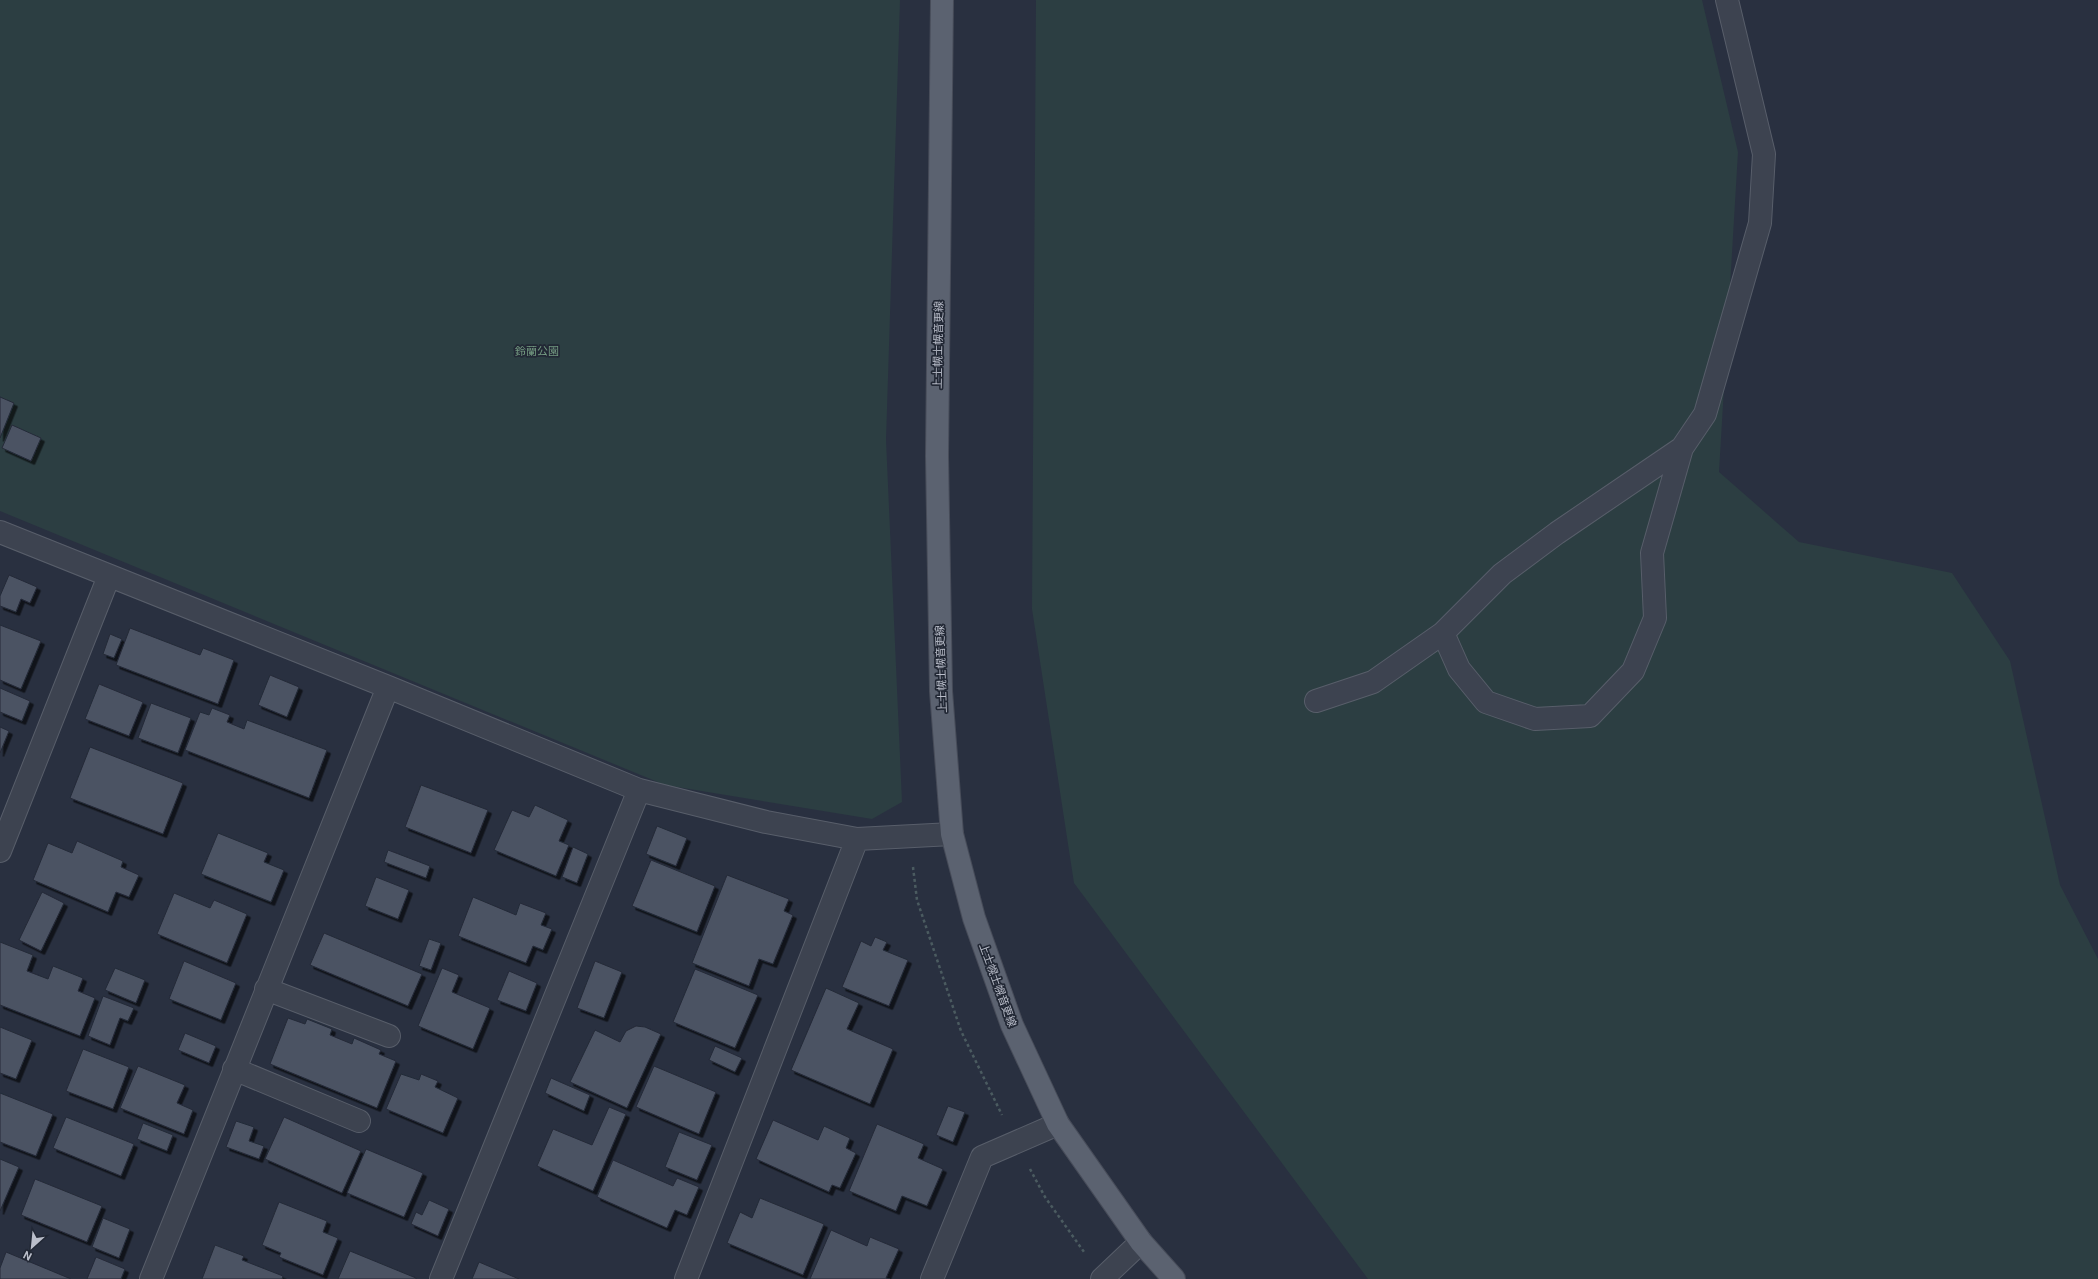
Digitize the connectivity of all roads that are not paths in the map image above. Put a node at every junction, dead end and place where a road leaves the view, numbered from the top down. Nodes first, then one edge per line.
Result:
1 (942, 0) edge
2 (1726, 0) edge
3 (1682, 448) junction
4 (0, 532) edge
5 (109, 576) junction
6 (1443, 633) junction
7 (388, 686) junction
8 (1316, 700) dead end
9 (639, 790) junction
10 (952, 834) junction
11 (857, 839) junction
12 (0, 851) edge
13 (266, 988) junction
14 (389, 1036) dead end
15 (234, 1069) junction
16 (360, 1121) dead end
17 (1058, 1124) junction
18 (1141, 1242) junction
19 (151, 1279) edge
20 (441, 1279) edge
21 (686, 1279) edge
22 (932, 1279) edge
23 (1102, 1279) edge
24 (1174, 1279) edge

1 - 10 main road, 上士幌士幌音更線
2 - 3 street
3 - 6 street
3 - 6 street
4 - 5 street
5 - 7 street
5 - 12 street
6 - 8 street
7 - 9 street
7 - 13 street
9 - 11 street
9 - 20 street
10 - 11 street
10 - 17 main road, 上士幌士幌音更線
11 - 21 street
13 - 14 street
13 - 15 street
15 - 16 street
15 - 19 street
17 - 18 main road, 上士幌士幌音更線
17 - 22 street
18 - 23 street
18 - 24 main road, 上士幌士幌音更線

